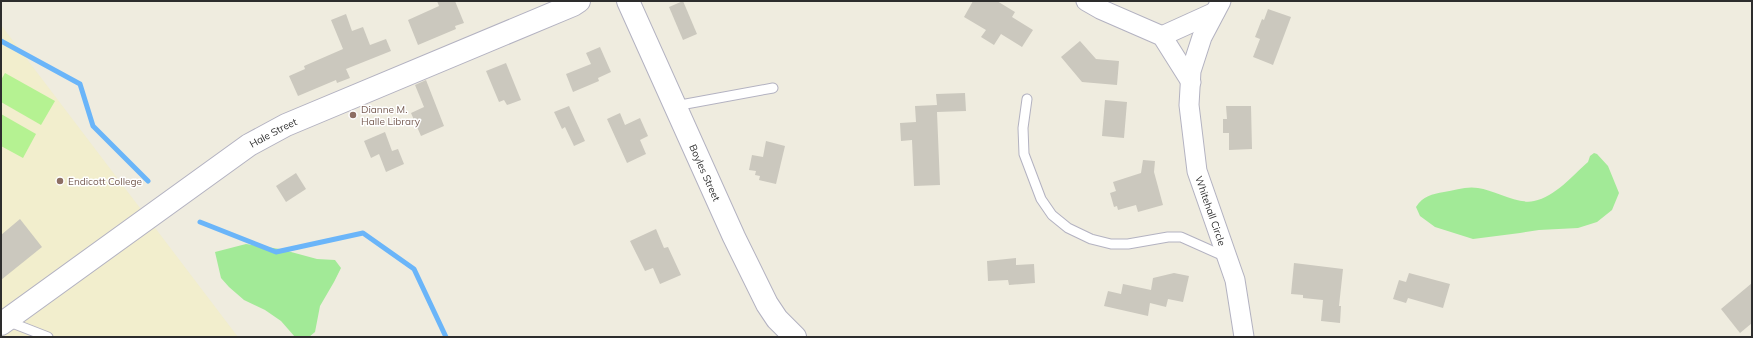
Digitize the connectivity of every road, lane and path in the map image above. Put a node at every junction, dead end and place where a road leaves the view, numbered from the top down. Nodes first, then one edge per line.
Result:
1 (579, 1) edge
2 (628, 1) edge
3 (1086, 1) edge
4 (1218, 6) edge
5 (1162, 36) junction
6 (1191, 82) junction
7 (773, 88) dead end
8 (1027, 99) dead end
9 (675, 106) junction
10 (1227, 258) junction
11 (4, 323) edge
12 (48, 337) edge
13 (795, 337) edge
14 (1244, 337) edge

1 - 11 main road, Hale Street
2 - 9 main road, Boyles Street
3 - 5 street
4 - 5 street, Whitehall Circle
4 - 6 street, Whitehall Circle
5 - 6 street
6 - 10 street, Whitehall Circle
7 - 9 lane
8 - 10 lane
9 - 13 main road, Boyles Street
10 - 14 street, Whitehall Circle
11 - 12 lane

